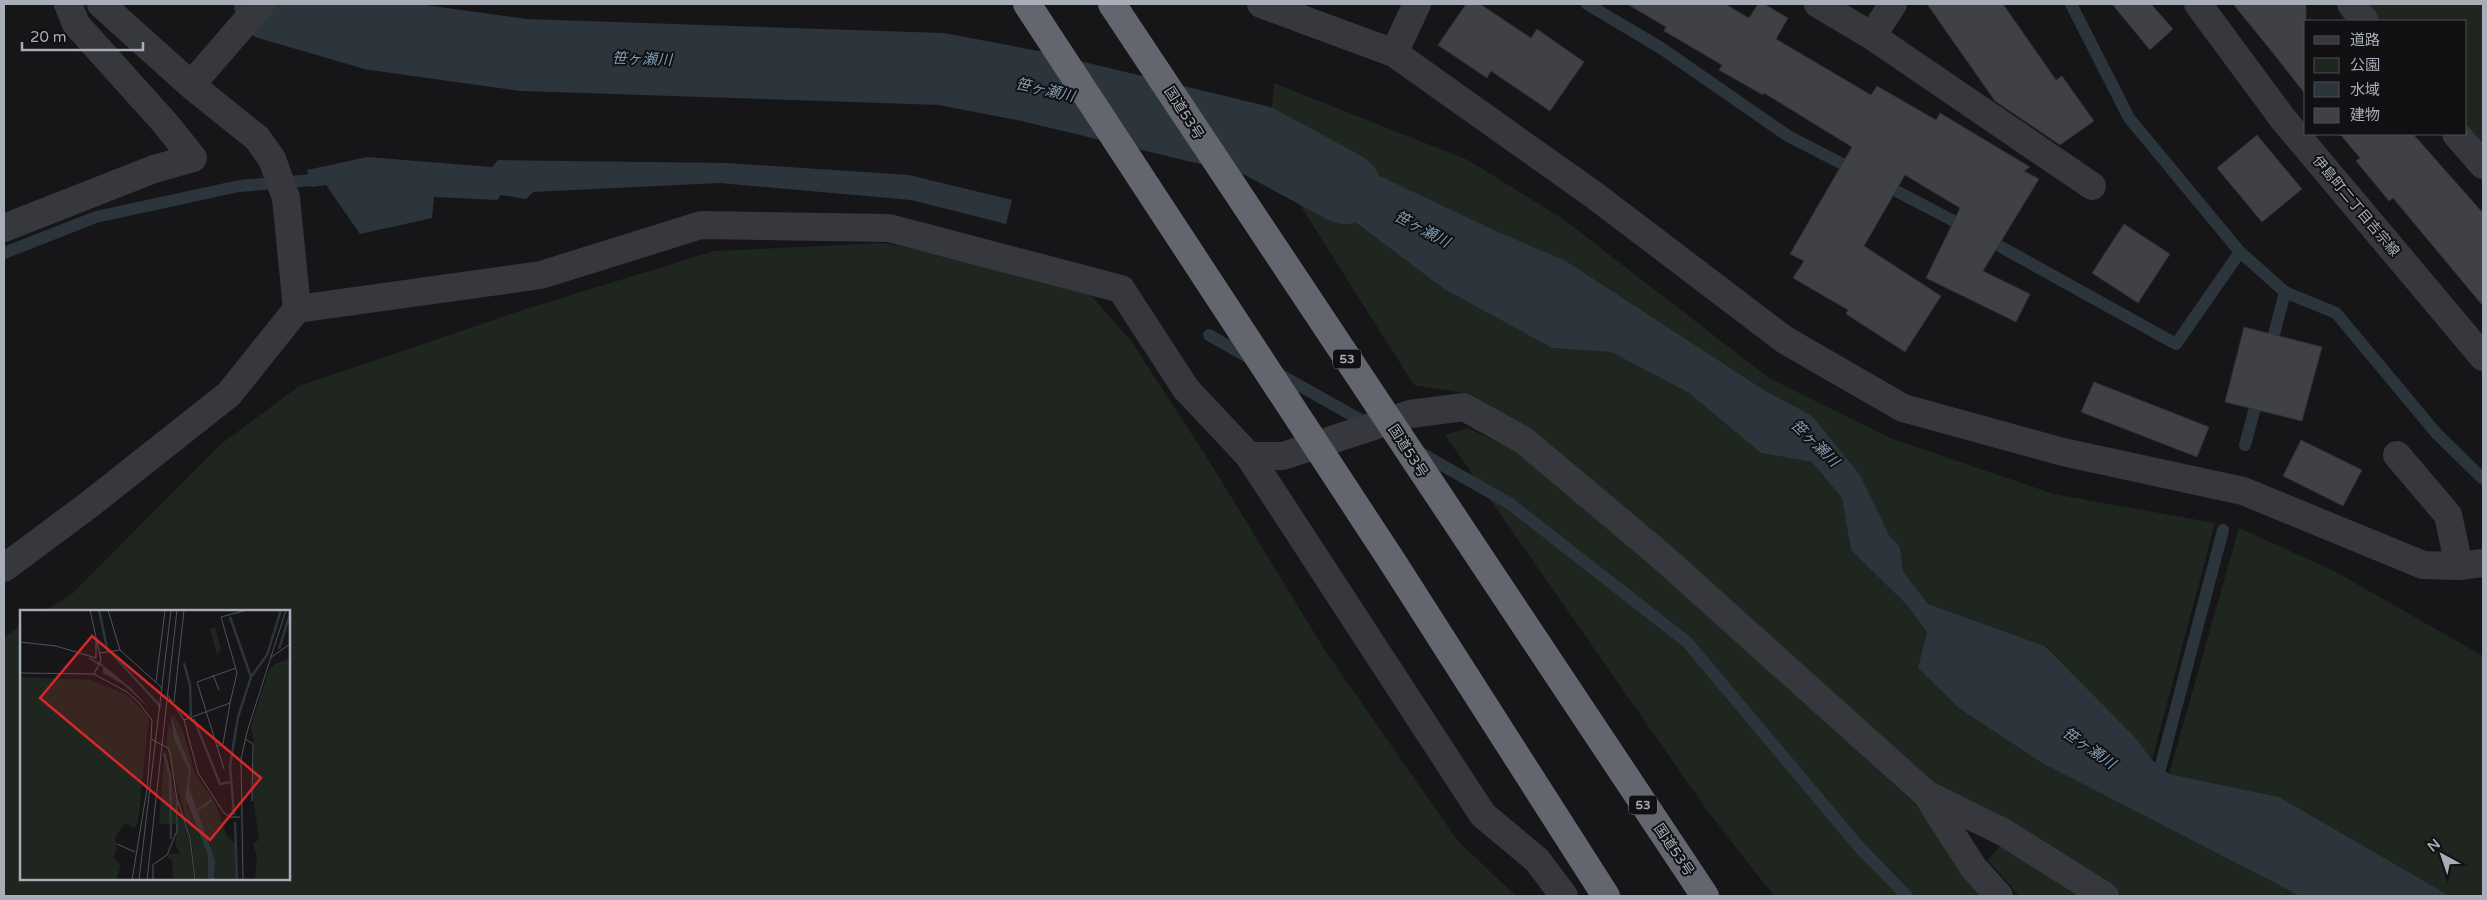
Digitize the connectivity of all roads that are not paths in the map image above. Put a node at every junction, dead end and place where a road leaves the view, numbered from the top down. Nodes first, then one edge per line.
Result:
1 (68, 4) edge
2 (101, 4) edge
3 (261, 4) edge
4 (1027, 4) edge
5 (1112, 4) edge
6 (1261, 4) edge
7 (1417, 4) edge
8 (1818, 4) edge
9 (1893, 4) edge
10 (2198, 4) edge
11 (2351, 4) edge
12 (2364, 20) edge
13 (1872, 36) junction
14 (1394, 53) junction
15 (191, 85) junction
16 (2457, 135) edge
17 (2483, 165) edge
18 (2092, 186) dead end
19 (4, 228) edge
20 (297, 309) junction
21 (2483, 358) edge
22 (2397, 455) dead end
23 (1249, 456) junction
24 (2471, 565) edge
25 (4, 568) edge
26 (1926, 794) junction
27 (1564, 896) edge
28 (1606, 896) edge
29 (1705, 896) edge
30 (1999, 896) edge
31 (2105, 896) edge

1 - 19 street
2 - 15 street
3 - 15 street
4 - 28 highway
5 - 29 highway, 国道53号 / 53
6 - 14 street
7 - 14 street
8 - 13 street
9 - 13 street
10 - 21 street, 伊島町二丁目吉宗線
11 - 12 street
13 - 18 street
14 - 24 street
15 - 20 street
16 - 17 street
20 - 23 street
20 - 25 street
22 - 24 street
23 - 26 street
23 - 27 street
26 - 30 street
26 - 31 street

